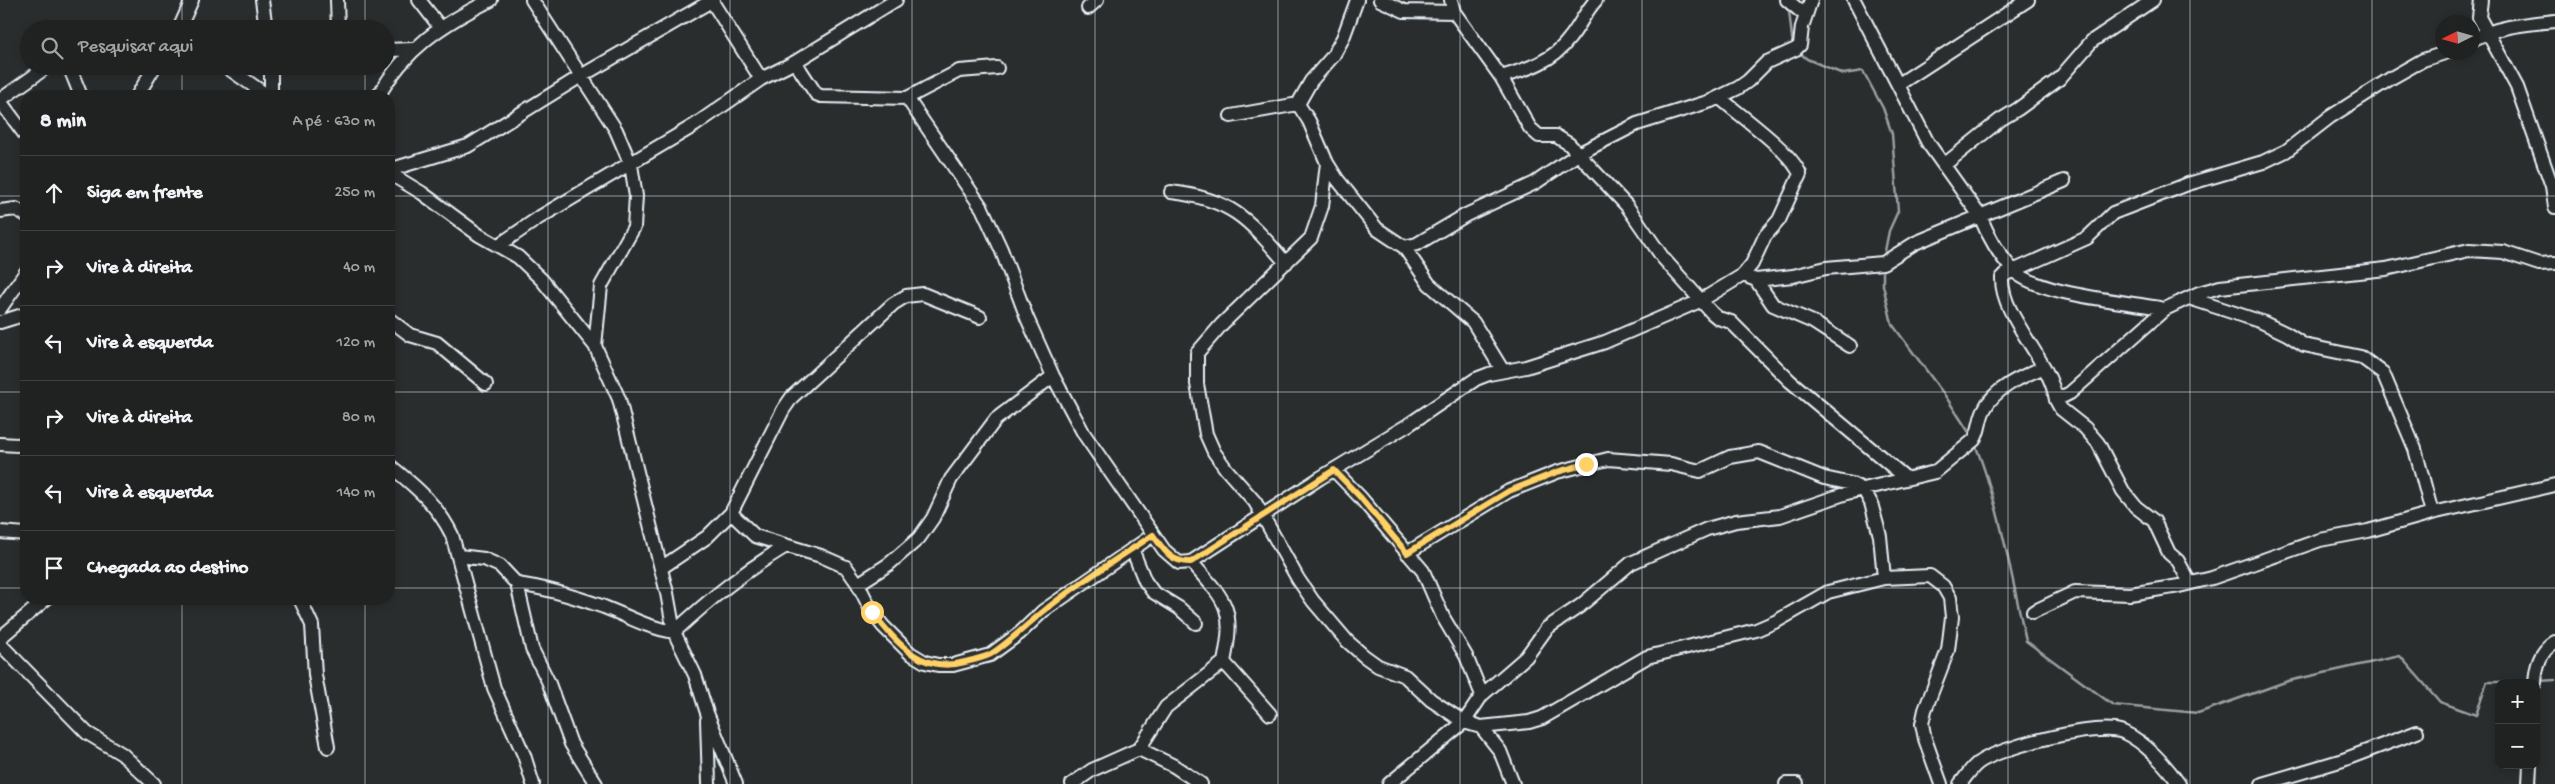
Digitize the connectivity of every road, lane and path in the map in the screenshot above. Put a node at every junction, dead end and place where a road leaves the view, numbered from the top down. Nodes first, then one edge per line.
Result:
1 (181, 0) edge
2 (262, 0) edge
3 (338, 0) edge
4 (419, 0) edge
5 (491, 0) edge
6 (532, 0) edge
7 (711, 0) edge
8 (896, 0) edge
9 (1357, 0) edge
10 (1380, 0) edge
11 (1596, 0) edge
12 (1787, 0) edge
13 (1811, 0) edge
14 (1854, 0) edge
15 (2028, 0) edge
16 (2153, 0) edge
17 (2481, 0) edge
18 (882, 3) edge
19 (190, 6) edge
20 (1452, 6) edge
21 (1806, 15) junction
22 (183, 20) edge
23 (265, 20) edge
24 (338, 20) edge
25 (2555, 21) edge
26 (440, 27) junction
27 (2486, 32) junction
28 (2480, 35) edge
29 (413, 49) junction
30 (395, 50) edge
31 (2435, 56) edge
32 (795, 62) junction
33 (997, 68) dead end
34 (395, 73) edge
35 (35, 75) edge
36 (73, 75) edge
37 (150, 75) edge
38 (238, 75) edge
39 (271, 75) edge
40 (394, 75) edge
41 (581, 76) junction
42 (1501, 77) junction
43 (761, 79) junction
44 (1899, 84) junction
45 (79, 90) edge
46 (141, 90) edge
47 (261, 90) edge
48 (270, 90) edge
49 (382, 90) edge
50 (907, 98) junction
51 (1718, 98) junction
52 (0, 100) edge
53 (1298, 104) junction
54 (1231, 116) dead end
55 (20, 128) edge
56 (1578, 154) junction
57 (1327, 163) junction
58 (631, 164) junction
59 (1944, 164) junction
60 (395, 170) edge
61 (395, 176) edge
62 (2064, 181) dead end
63 (1171, 192) dead end
64 (2555, 207) edge
65 (20, 211) edge
66 (0, 212) edge
67 (1980, 216) junction
68 (499, 245) junction
69 (1404, 247) junction
70 (1286, 263) junction
71 (2555, 263) edge
72 (2013, 270) junction
73 (1743, 275) junction
74 (1756, 280) junction
75 (20, 281) edge
76 (2189, 298) junction
77 (1700, 301) junction
78 (0, 309) edge
79 (2165, 309) junction
80 (20, 316) edge
81 (980, 317) dead end
82 (0, 322) edge
83 (395, 324) edge
84 (595, 346) junction
85 (1850, 346) dead end
86 (2044, 367) junction
87 (1503, 371) junction
88 (1053, 376) junction
89 (486, 384) dead end
90 (2056, 400) junction
91 (0, 444) edge
92 (20, 444) edge
93 (395, 470) edge
94 (1334, 470) junction
95 (1906, 478) junction
96 (2555, 485) edge
97 (1864, 490) junction
98 (731, 513) junction
99 (2432, 513) junction
100 (1264, 516) junction
101 (0, 532) edge
102 (20, 534) edge
103 (1153, 535) junction
104 (786, 546) junction
105 (1132, 549) junction
106 (1407, 553) junction
107 (459, 556) junction
108 (1191, 562) junction
109 (661, 568) junction
110 (1884, 578) junction
111 (2190, 583) junction
112 (517, 584) junction
113 (858, 584) junction
114 (39, 605) edge
115 (303, 605) edge
116 (2033, 612) dead end
117 (1196, 623) dead end
118 (674, 632) junction
119 (0, 638) edge
120 (2555, 642) edge
121 (0, 644) edge
122 (1224, 662) junction
123 (2535, 678) edge
124 (1482, 695) junction
125 (707, 713) junction
126 (1270, 714) dead end
127 (1464, 722) junction
128 (1481, 727) junction
129 (2417, 732) dead end
130 (328, 747) dead end
131 (1139, 749) junction
132 (2530, 769) edge
133 (154, 784) edge
134 (533, 784) edge
135 (596, 784) edge
136 (709, 784) edge
137 (736, 784) edge
138 (1072, 784) edge
139 (1201, 784) edge
140 (1389, 784) edge
141 (1513, 784) edge
142 (1786, 784) edge
143 (1797, 784) edge
144 (1941, 784) edge
145 (1960, 784) edge
146 (2179, 784) edge
147 (2262, 784) edge
148 (2529, 784) edge

1 - 19 street
2 - 23 street
3 - 24 street
4 - 26 street
5 - 26 street
6 - 41 street
7 - 41 street
7 - 43 street
8 - 18 street
9 - 53 street
10 - 20 street
11 - 42 street
12 - 21 street
13 - 21 street
14 - 44 street
15 - 44 street
16 - 59 street
17 - 27 street
18 - 32 street
19 - 22 street
20 - 42 street
21 - 51 street
25 - 27 street
26 - 29 street
27 - 28 street
27 - 64 street
29 - 30 street
29 - 34 street
31 - 72 street
32 - 43 street
32 - 50 street
33 - 50 street
35 - 52 street
36 - 45 street
37 - 46 street
38 - 47 street
39 - 48 street
40 - 49 street
41 - 58 street
41 - 60 street
42 - 56 street
43 - 58 street
44 - 59 street
50 - 88 street
51 - 56 street
51 - 73 street
52 - 55 street
53 - 54 street
53 - 57 street
56 - 69 street
56 - 77 street
57 - 69 street
57 - 70 street
58 - 68 street
58 - 84 street
59 - 67 street
61 - 68 street
62 - 67 street
63 - 70 street
65 - 66 street
67 - 72 street
67 - 74 street
68 - 84 street
69 - 87 street
70 - 100 street
71 - 76 street
72 - 79 street
72 - 86 street
73 - 74 street
73 - 77 street
74 - 85 street
75 - 78 street
76 - 79 street
76 - 99 street
77 - 87 street
77 - 95 street
79 - 90 street
80 - 82 street
81 - 98 street
83 - 89 street
84 - 109 street
86 - 90 street
86 - 95 street
87 - 94 street
88 - 103 street
88 - 113 street
90 - 111 street
91 - 92 street
93 - 107 street
94 - 100 street
94 - 106 street
95 - 97 street
96 - 99 street
97 - 106 street
97 - 110 street
97 - 124 street
98 - 104 street
98 - 109 street
99 - 111 street
100 - 108 street
100 - 127 street
101 - 102 street
103 - 105 street
103 - 108 street
104 - 113 street
104 - 118 street
105 - 113 street
105 - 117 street
106 - 124 street
107 - 112 street
107 - 134 street
108 - 122 street
109 - 118 street
110 - 128 street
110 - 144 street
111 - 116 street
112 - 118 street
112 - 135 street
114 - 119 street
115 - 130 street
118 - 125 street
120 - 123 street
121 - 133 street
122 - 126 street
122 - 131 street
124 - 127 street
125 - 136 street
125 - 137 street
127 - 128 street
127 - 140 street
128 - 141 street
129 - 147 street
131 - 138 street
131 - 139 street
132 - 148 street
142 - 143 street
145 - 146 street

